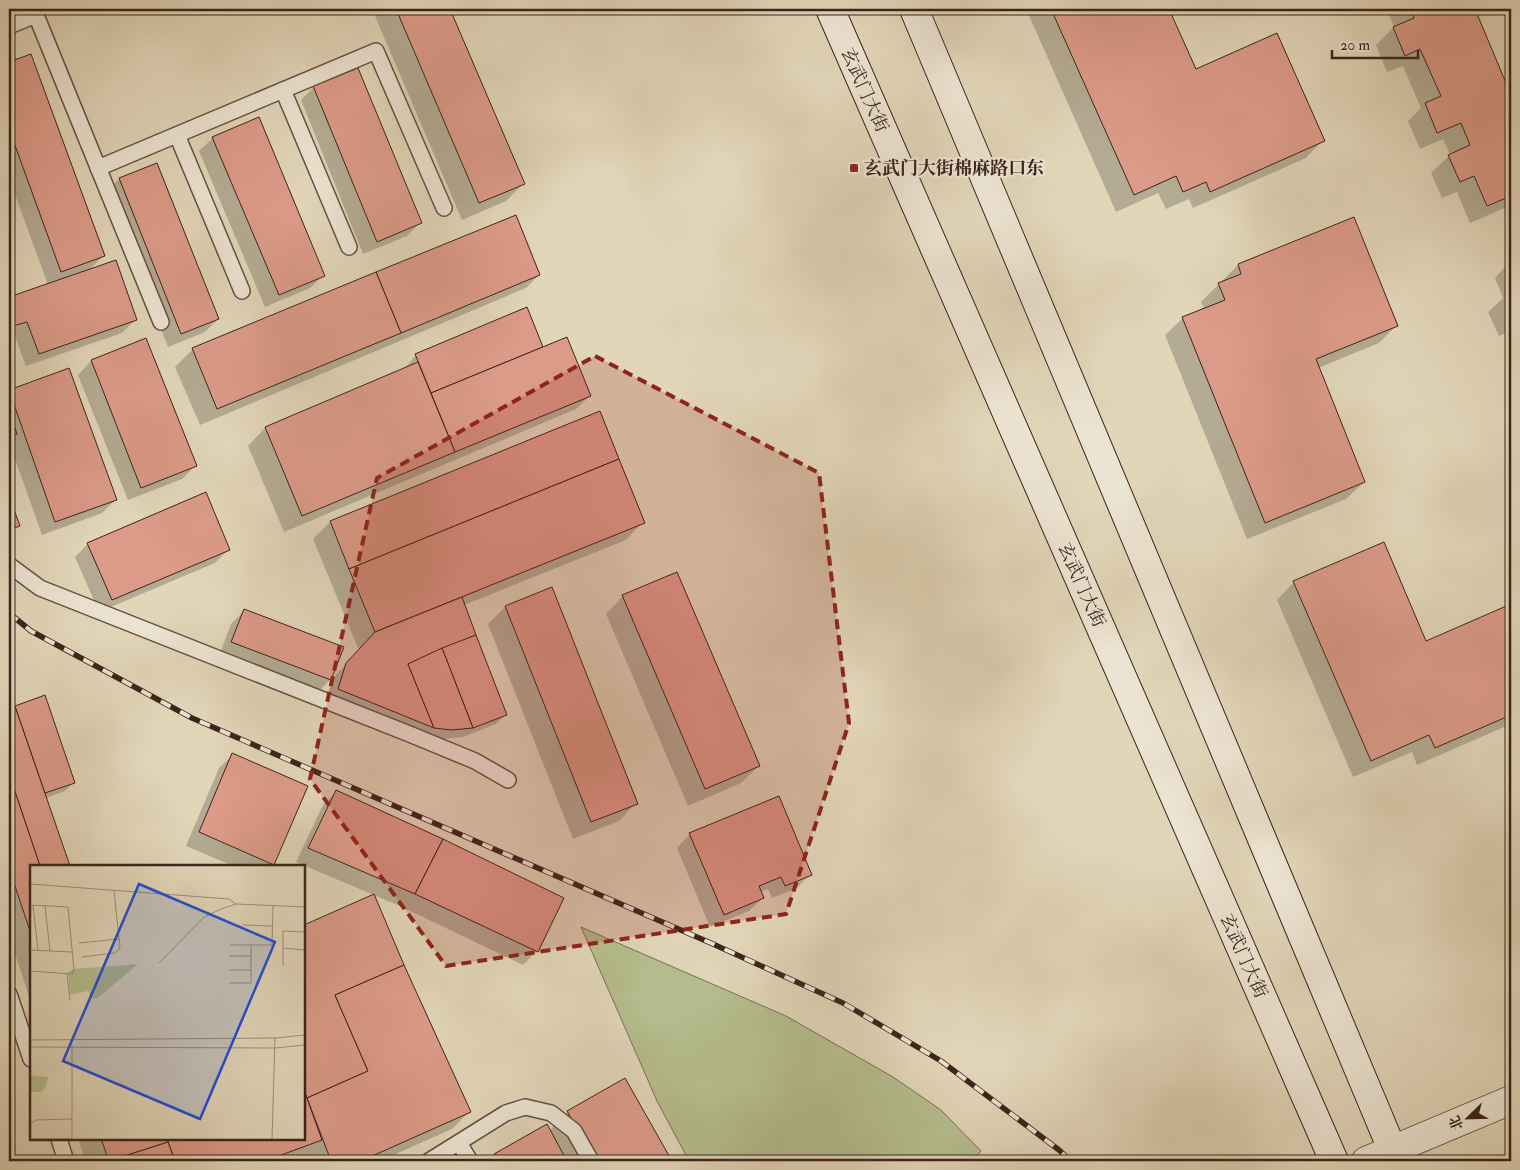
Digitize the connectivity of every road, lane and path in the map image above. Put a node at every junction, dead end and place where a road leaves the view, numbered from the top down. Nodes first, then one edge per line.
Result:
1 (830, 9) edge
2 (914, 9) edge
3 (9, 26) edge
4 (283, 90) junction
5 (177, 135) junction
6 (98, 168) junction
7 (444, 208) dead end
8 (349, 247) dead end
9 (242, 291) dead end
10 (161, 322) dead end
11 (9, 565) edge
12 (508, 780) dead end
13 (9, 994) edge
14 (30, 1056) edge
15 (1511, 1100) edge
16 (59, 1140) edge
17 (459, 1142) junction
18 (1395, 1156) edge
19 (66, 1161) edge
20 (429, 1161) edge
21 (470, 1161) edge
22 (591, 1161) edge
23 (1334, 1161) edge
24 (1366, 1161) edge

1 - 23 main road, 玄武门大街
2 - 18 main road
3 - 6 lane
4 - 5 lane
4 - 7 lane
4 - 8 lane
5 - 6 lane
5 - 9 lane
6 - 10 lane
11 - 12 lane
13 - 14 lane
15 - 18 main road
16 - 19 lane
17 - 20 lane
17 - 21 lane
17 - 22 lane
18 - 24 main road

